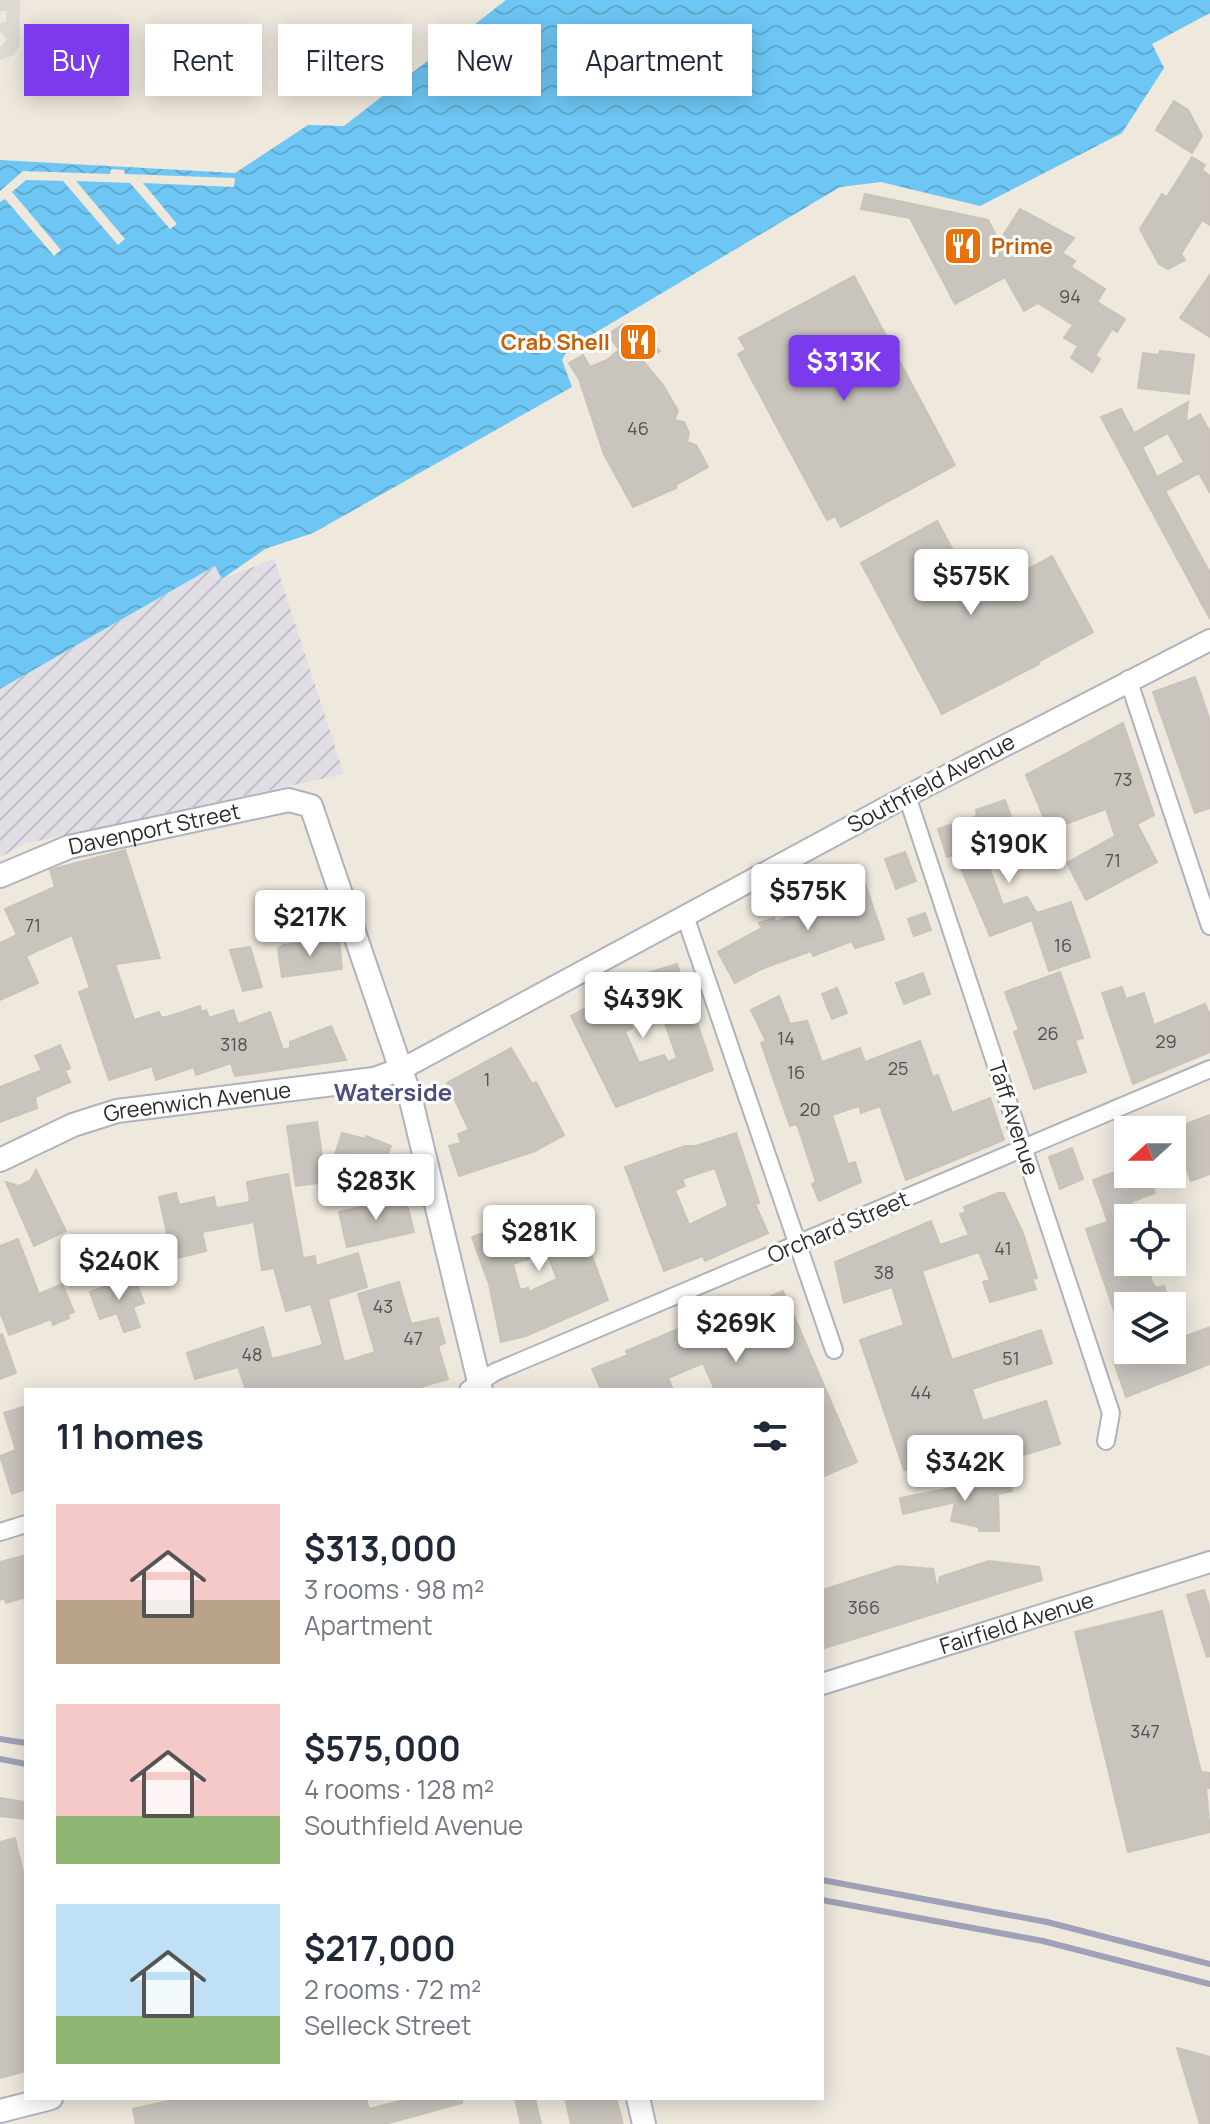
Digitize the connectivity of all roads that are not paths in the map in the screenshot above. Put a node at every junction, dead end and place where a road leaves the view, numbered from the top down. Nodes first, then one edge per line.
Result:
1 (1210, 640) edge
2 (1128, 679) junction
3 (907, 796) junction
4 (0, 876) edge
5 (685, 916) junction
6 (1210, 926) edge
7 (402, 1069) junction
8 (1210, 1069) edge
9 (1025, 1148) junction
10 (0, 1160) edge
11 (797, 1245) junction
12 (834, 1350) dead end
13 (476, 1387) edge
14 (1106, 1441) dead end
15 (24, 1525) edge
16 (0, 1532) edge
17 (1210, 1562) edge
18 (824, 1683) edge
19 (43, 2100) edge
20 (638, 2100) edge
21 (0, 2111) edge
22 (644, 2124) edge

1 - 2 street, Southfield Avenue
2 - 3 street, Southfield Avenue
2 - 6 street
3 - 5 street, Southfield Avenue
3 - 9 street, Taff Avenue
4 - 7 main road, Davenport Street
5 - 7 street, Southfield Avenue
5 - 11 street
7 - 10 main road, Greenwich Avenue
7 - 13 main road
8 - 9 street, Orchard Street
9 - 11 street, Orchard Street
9 - 14 street, Taff Avenue
11 - 12 street
11 - 13 street, Orchard Street
15 - 16 street
17 - 18 street, Fairfield Avenue
19 - 21 main road
20 - 22 main road

